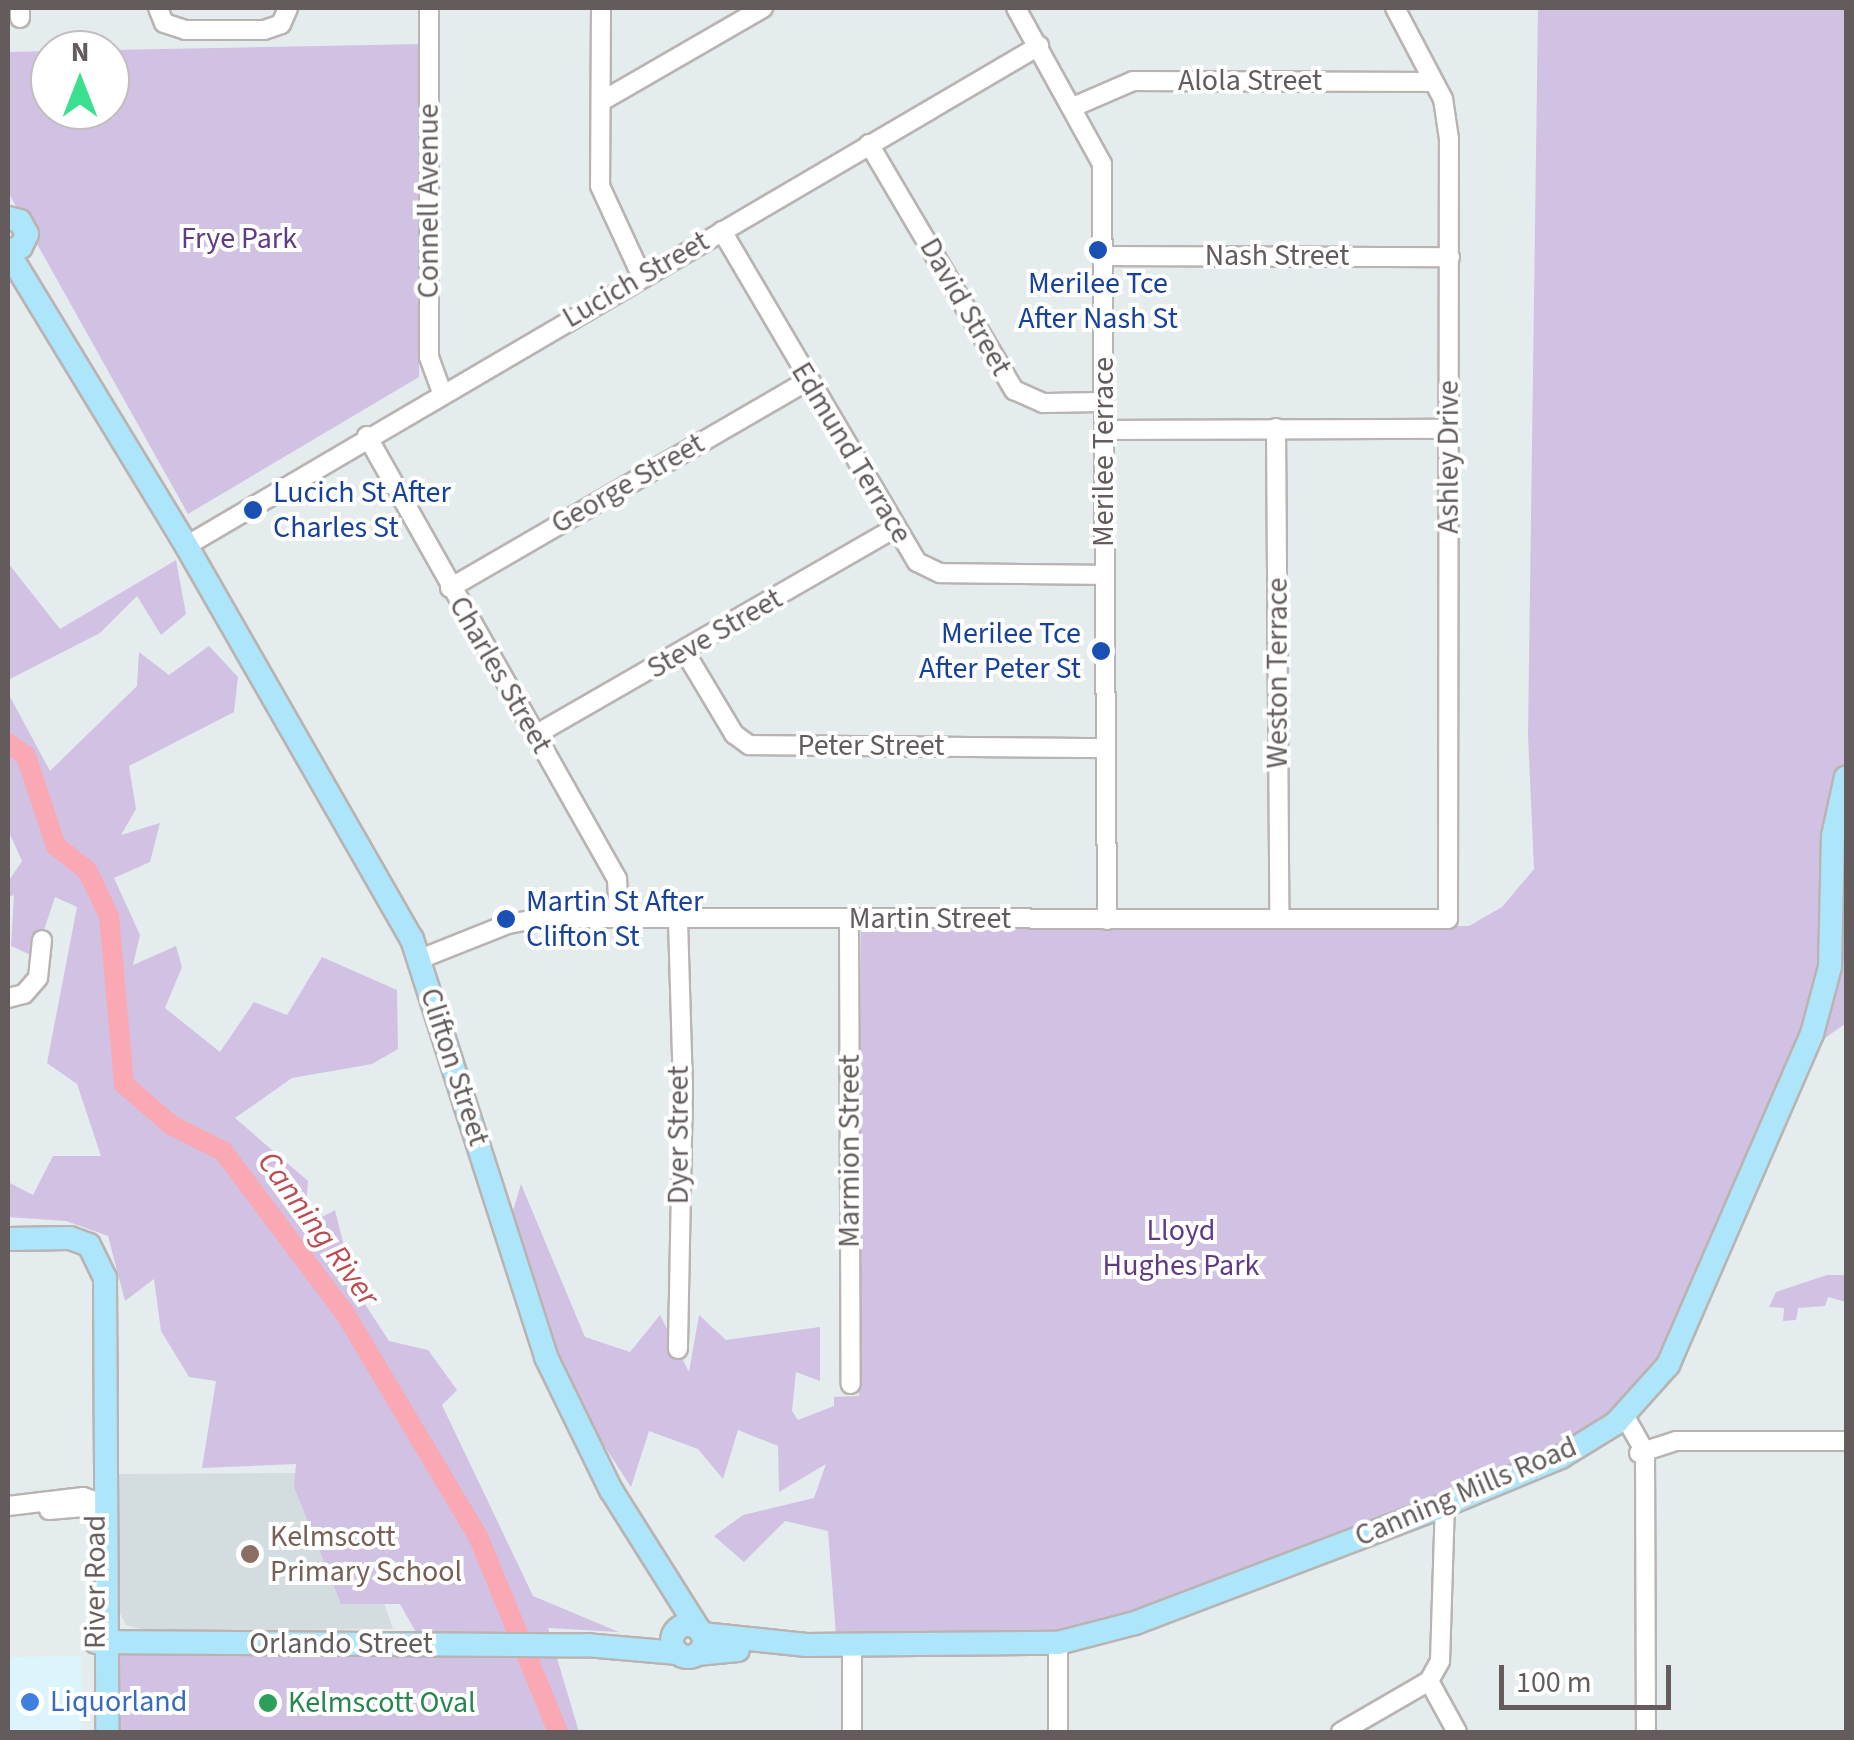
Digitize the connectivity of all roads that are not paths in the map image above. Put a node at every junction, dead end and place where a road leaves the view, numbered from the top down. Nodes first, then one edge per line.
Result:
1 (158, 8) edge
2 (288, 8) edge
3 (429, 8) edge
4 (601, 8) edge
5 (763, 8) edge
6 (1016, 8) edge
7 (1395, 8) edge
8 (1040, 46) junction
9 (1433, 82) junction
10 (602, 101) junction
11 (1073, 107) junction
12 (870, 144) junction
13 (8, 217) edge
14 (722, 230) junction
15 (13, 249) edge
16 (1104, 256) junction
17 (1450, 257) junction
18 (642, 278) junction
19 (807, 381) junction
20 (442, 393) junction
21 (1104, 402) junction
22 (1276, 428) junction
23 (1104, 430) junction
24 (1449, 430) junction
25 (367, 436) junction
26 (892, 530) junction
27 (187, 540) junction
28 (1104, 575) junction
29 (450, 588) junction
30 (685, 652) junction
31 (535, 736) junction
32 (1106, 748) junction
33 (1846, 777) edge
34 (619, 918) junction
35 (850, 918) junction
36 (1279, 918) junction
37 (1448, 919) joint
38 (1107, 920) junction
39 (678, 921) junction
40 (1840, 923) edge
41 (42, 940) dead end
42 (420, 958) junction
43 (8, 998) edge
44 (8, 1239) edge
45 (678, 1349) dead end
46 (850, 1384) dead end
47 (1620, 1419) junction
48 (1846, 1441) edge
49 (1642, 1453) junction
50 (100, 1504) junction
51 (1446, 1505) junction
52 (8, 1506) edge
53 (688, 1639) junction
54 (103, 1642) junction
55 (1058, 1643) junction
56 (852, 1646) junction
57 (1429, 1681) junction
58 (96, 1732) edge
59 (107, 1732) edge
60 (852, 1732) edge
61 (1058, 1732) edge
62 (1341, 1732) edge
63 (1457, 1732) edge
64 (1646, 1732) edge

1 - 2 street
3 - 20 street, Connell Avenue
4 - 10 street
5 - 10 street
6 - 8 street, Merilee Terrace
7 - 9 street, Ashley Drive
8 - 11 street, Merilee Terrace
8 - 12 street, Lucich Street
9 - 11 street, Alola Street
9 - 17 street, Ashley Drive
10 - 18 street
11 - 16 street, Merilee Terrace
12 - 14 street, Lucich Street
12 - 21 street, David Street
13 - 15 main road, Clifton Street
14 - 18 street, Lucich Street
14 - 19 street, Edmund Terrace
15 - 27 main road, Clifton Street
16 - 17 street, Nash Street
16 - 21 street, Merilee Terrace
17 - 24 street, Ashley Drive
18 - 20 street, Lucich Street
19 - 26 street, Edmund Terrace
19 - 29 street, George Street
20 - 25 street, Lucich Street
21 - 23 street, Merilee Terrace
22 - 23 street
22 - 24 street
22 - 36 street, Weston Terrace
23 - 28 street, Merilee Terrace
24 - 37 street, Ashley Drive
25 - 27 street, Lucich Street
25 - 29 street, Charles Street
26 - 28 street, Edmund Terrace
26 - 30 street, Steve Street
27 - 42 main road, Clifton Street
28 - 32 street, Merilee Terrace
29 - 31 street, Charles Street
30 - 31 street, Steve Street
30 - 32 street, Peter Street
31 - 34 street, Charles Street
32 - 38 street, Merilee Terrace
33 - 40 main road, Canning Mills Road
34 - 39 street, Martin Street
34 - 42 street, Martin Street
35 - 38 street, Martin Street
35 - 39 street, Martin Street
35 - 46 street, Marmion Street
36 - 37 street, Martin Street
36 - 38 street, Martin Street
39 - 45 street, Dyer Street
40 - 47 main road, Canning Mills Road
41 - 43 street
42 - 53 main road, Clifton Street
44 - 50 main road, River Road
47 - 49 street
47 - 51 main road, Canning Mills Road
48 - 49 street
49 - 64 street
50 - 52 street
50 - 54 main road, River Road
51 - 55 main road, Canning Mills Road
51 - 57 street
53 - 54 main road, Orlando Street
53 - 56 main road, Canning Mills Road
54 - 58 main road, River Road
54 - 59 main road, River Road
55 - 56 main road, Canning Mills Road
55 - 61 street
56 - 60 street
57 - 62 street
57 - 63 street

